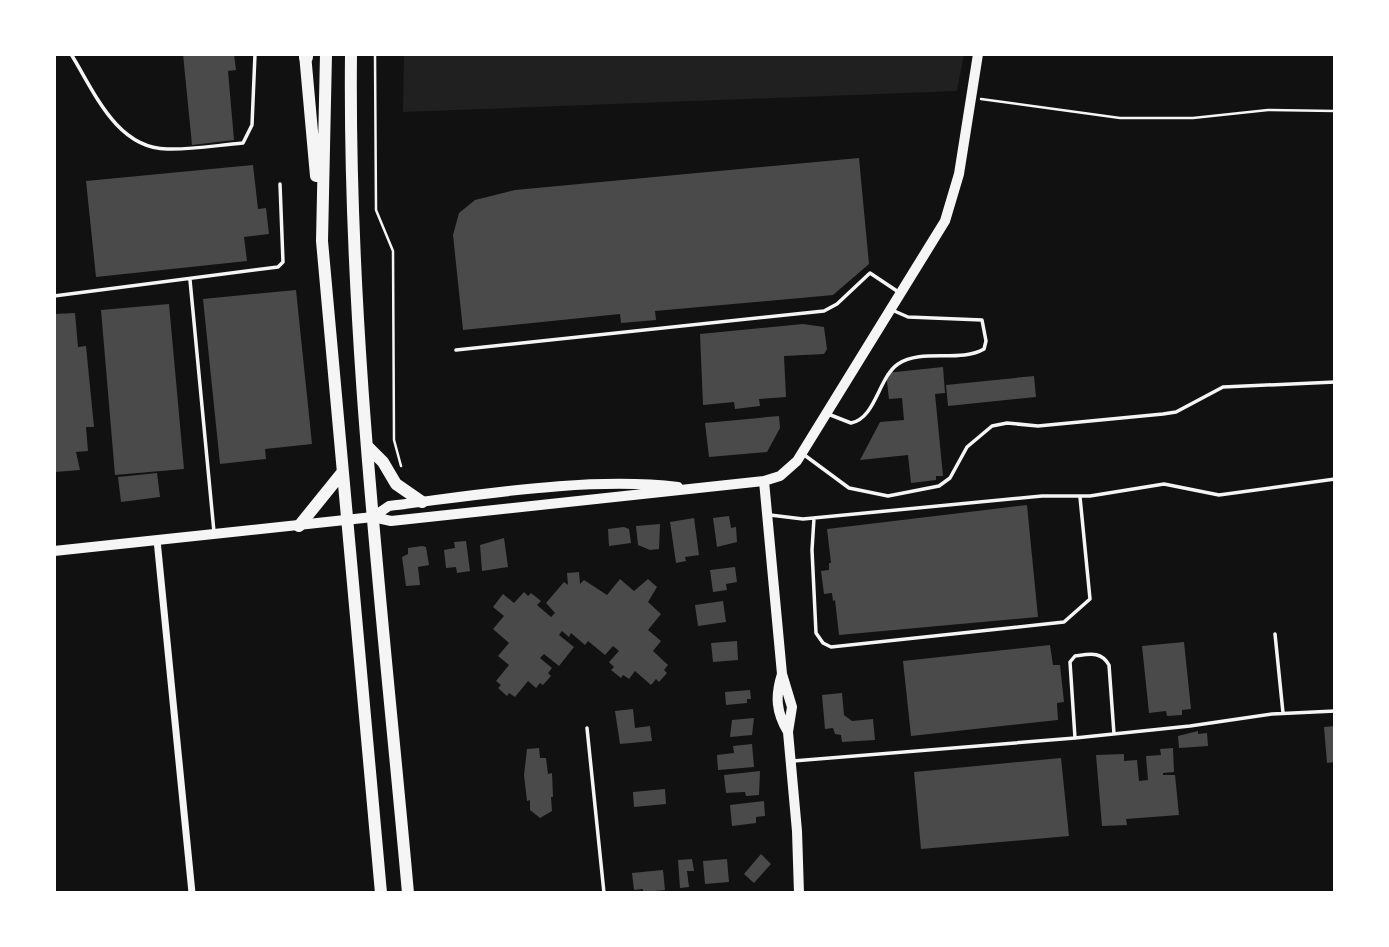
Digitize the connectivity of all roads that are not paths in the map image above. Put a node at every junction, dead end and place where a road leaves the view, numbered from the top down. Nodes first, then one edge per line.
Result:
1 (71, 54) edge
2 (255, 54) edge
3 (327, 54) edge
4 (351, 54) edge
5 (978, 54) edge
6 (306, 55) edge
7 (280, 184) dead end
8 (322, 241) junction
9 (190, 280) junction
10 (902, 294) junction
11 (54, 296) edge
12 (892, 310) junction
13 (456, 350) dead end
14 (1335, 382) edge
15 (826, 413) junction
16 (368, 447) junction
17 (802, 452) junction
18 (341, 474) junction
19 (1335, 479) edge
20 (764, 481) junction
21 (689, 489) junction
22 (1080, 497) junction
23 (422, 502) junction
24 (768, 515) junction
25 (373, 517) junction
26 (814, 518) junction
27 (346, 522) junction
28 (299, 526) junction
29 (214, 534) junction
30 (157, 540) junction
31 (54, 551) edge
32 (1275, 634) dead end
33 (1335, 711) edge
34 (1283, 713) junction
35 (587, 727) dead end
36 (1114, 734) junction
37 (1075, 738) junction
38 (791, 761) junction
39 (191, 893) edge
40 (381, 893) edge
41 (408, 893) edge
42 (604, 893) edge
43 (799, 893) edge

1 - 2 lane
3 - 8 highway
4 - 16 highway
5 - 10 street
6 - 8 highway
7 - 9 lane
8 - 18 highway
9 - 11 lane
9 - 29 lane
10 - 12 street
10 - 13 lane
12 - 15 street
12 - 15 lane
14 - 17 lane
15 - 17 street
16 - 23 highway
16 - 25 highway
17 - 20 street
18 - 27 highway
18 - 28 highway
19 - 22 lane
20 - 21 street
20 - 24 street
21 - 23 street
21 - 25 street
22 - 26 lane
22 - 26 lane
23 - 25 street
24 - 26 lane
24 - 38 street
25 - 27 main road
25 - 41 highway
27 - 28 main road
27 - 40 highway
28 - 29 main road
29 - 30 main road
30 - 31 main road
30 - 39 street
32 - 34 lane
33 - 34 lane
34 - 36 lane
35 - 42 lane
36 - 37 lane
36 - 37 lane
37 - 38 lane
38 - 43 street

